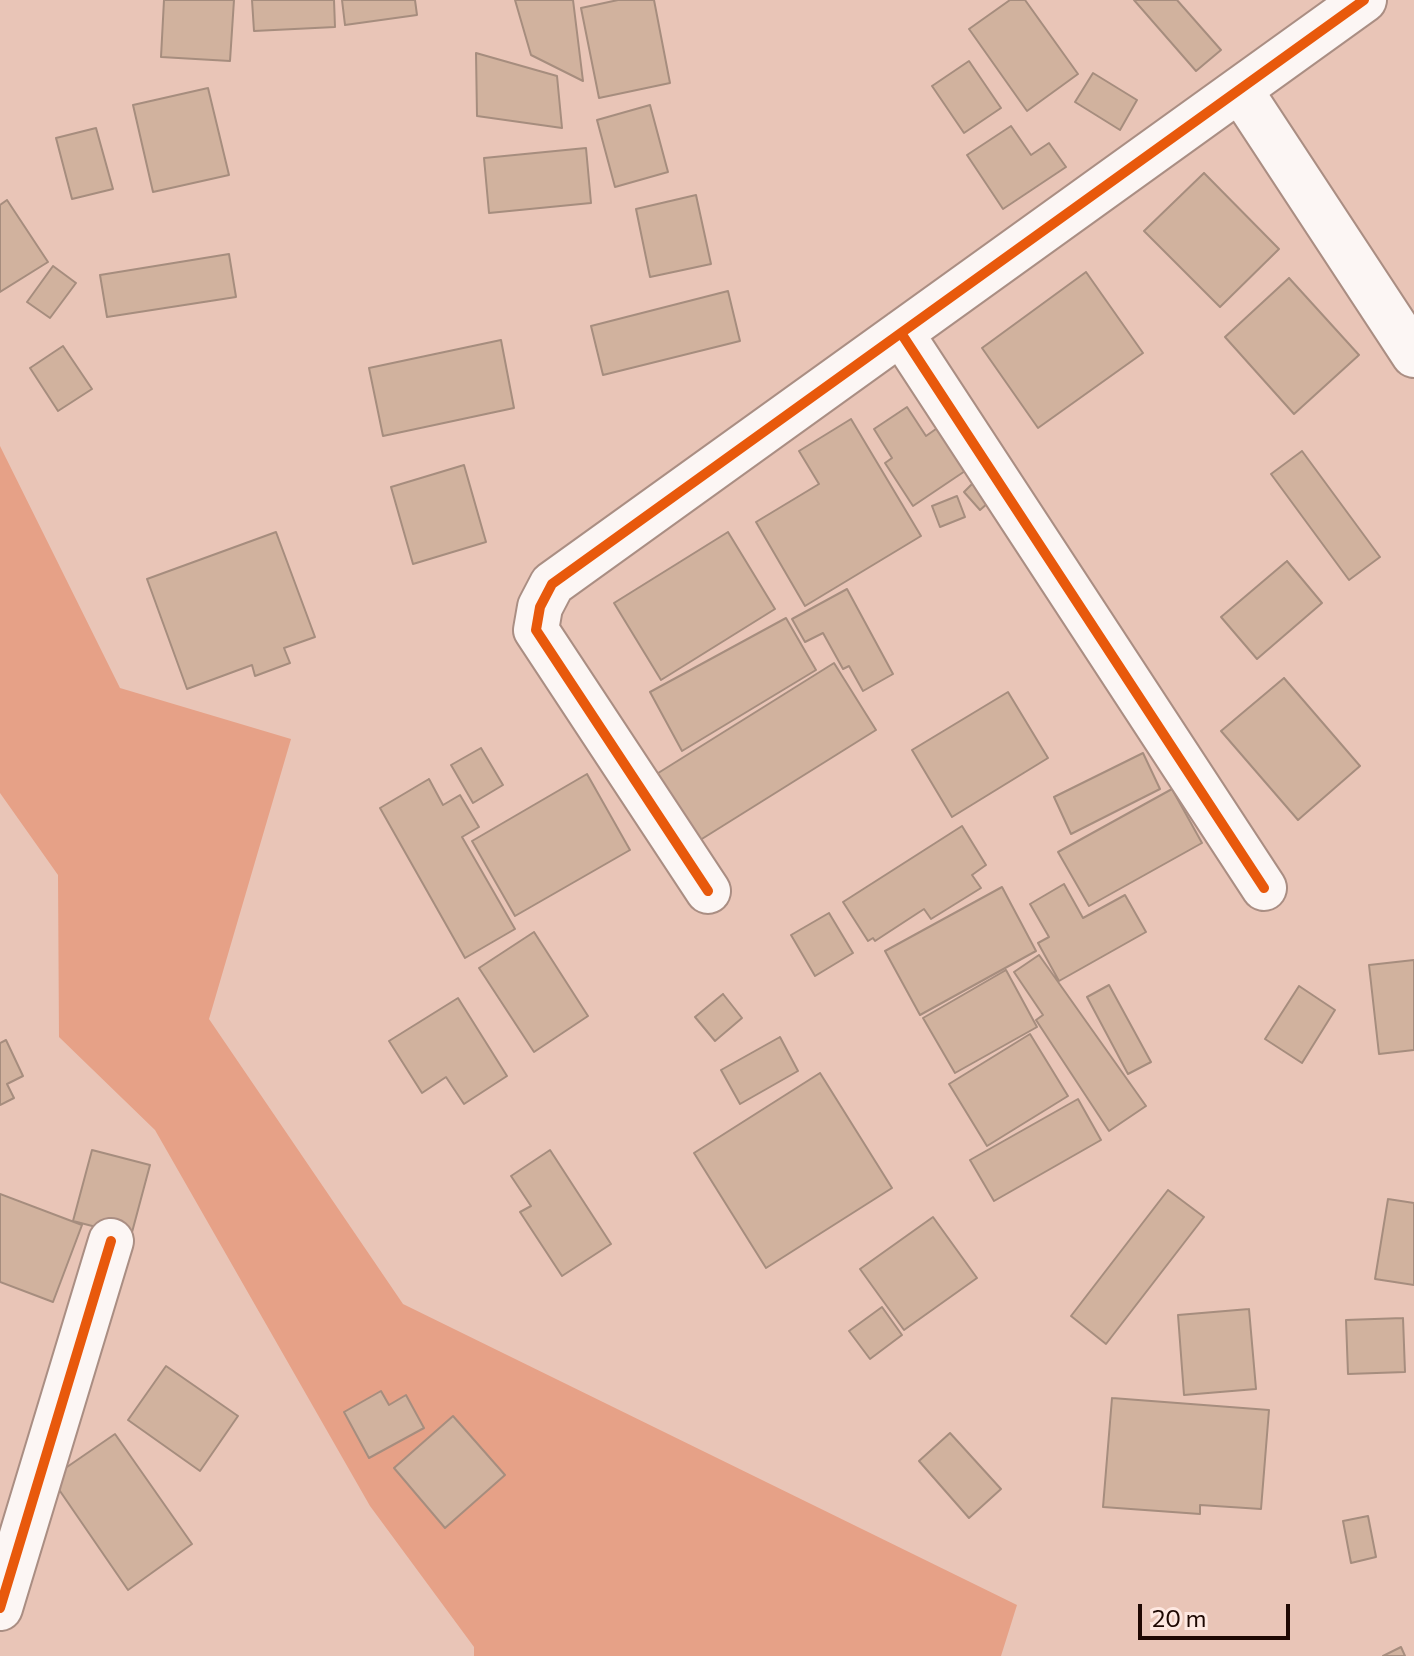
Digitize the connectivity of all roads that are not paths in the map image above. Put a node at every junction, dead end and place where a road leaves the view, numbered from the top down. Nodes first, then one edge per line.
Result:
1 (1364, 0) edge
2 (1240, 90) junction
3 (901, 333) junction
4 (1414, 355) edge
5 (1264, 888) dead end
6 (708, 891) dead end
7 (111, 1241) dead end
8 (0, 1608) edge

1 - 2 street
2 - 3 street
2 - 4 street
3 - 5 street
3 - 6 street
7 - 8 street

